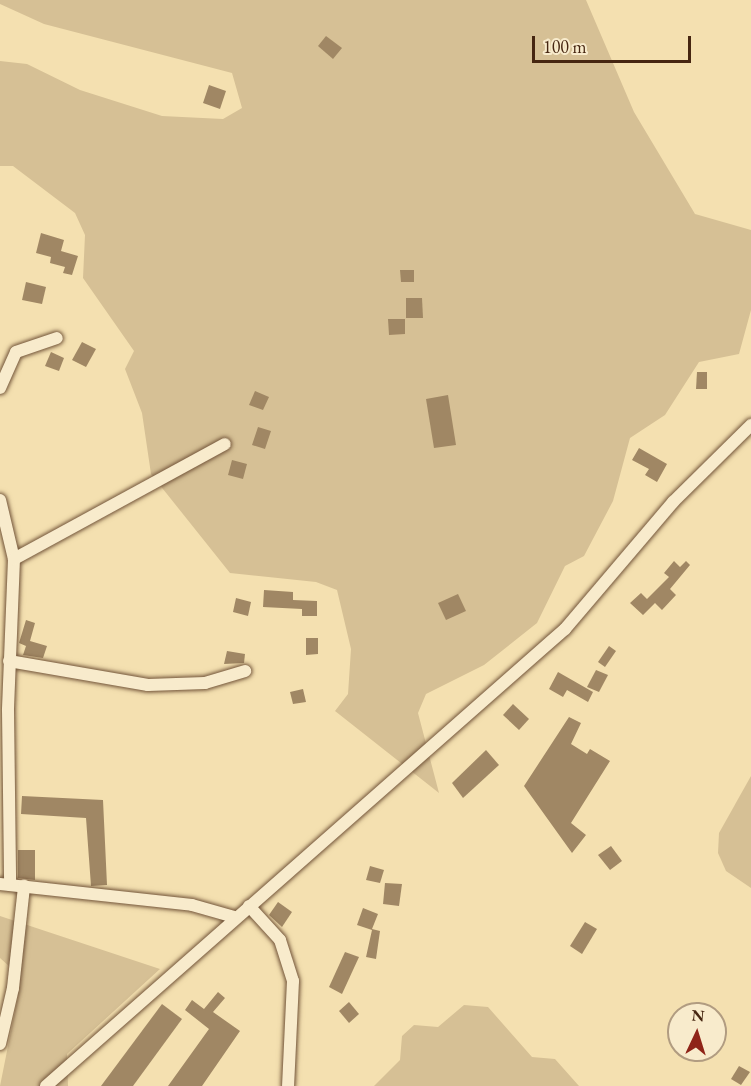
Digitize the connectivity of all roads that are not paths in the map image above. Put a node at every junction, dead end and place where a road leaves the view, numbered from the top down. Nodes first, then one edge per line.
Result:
1 (57, 338) dead end
2 (0, 388) edge
3 (751, 425) edge
4 (225, 444) dead end
5 (0, 500) edge
6 (14, 559) junction
7 (0, 592) edge
8 (13, 593) junction
9 (9, 661) junction
10 (245, 671) dead end
11 (5, 884) edge
12 (24, 886) junction
13 (249, 906) junction
14 (234, 917) junction
15 (0, 1044) edge
16 (46, 1086) edge
17 (288, 1086) edge

1 - 2 street
3 - 13 street
4 - 6 street
5 - 6 street
6 - 8 street
7 - 8 street
8 - 9 street
9 - 10 street
9 - 11 street
11 - 12 street
12 - 14 street
12 - 15 street
13 - 14 street
13 - 17 street
14 - 16 street

